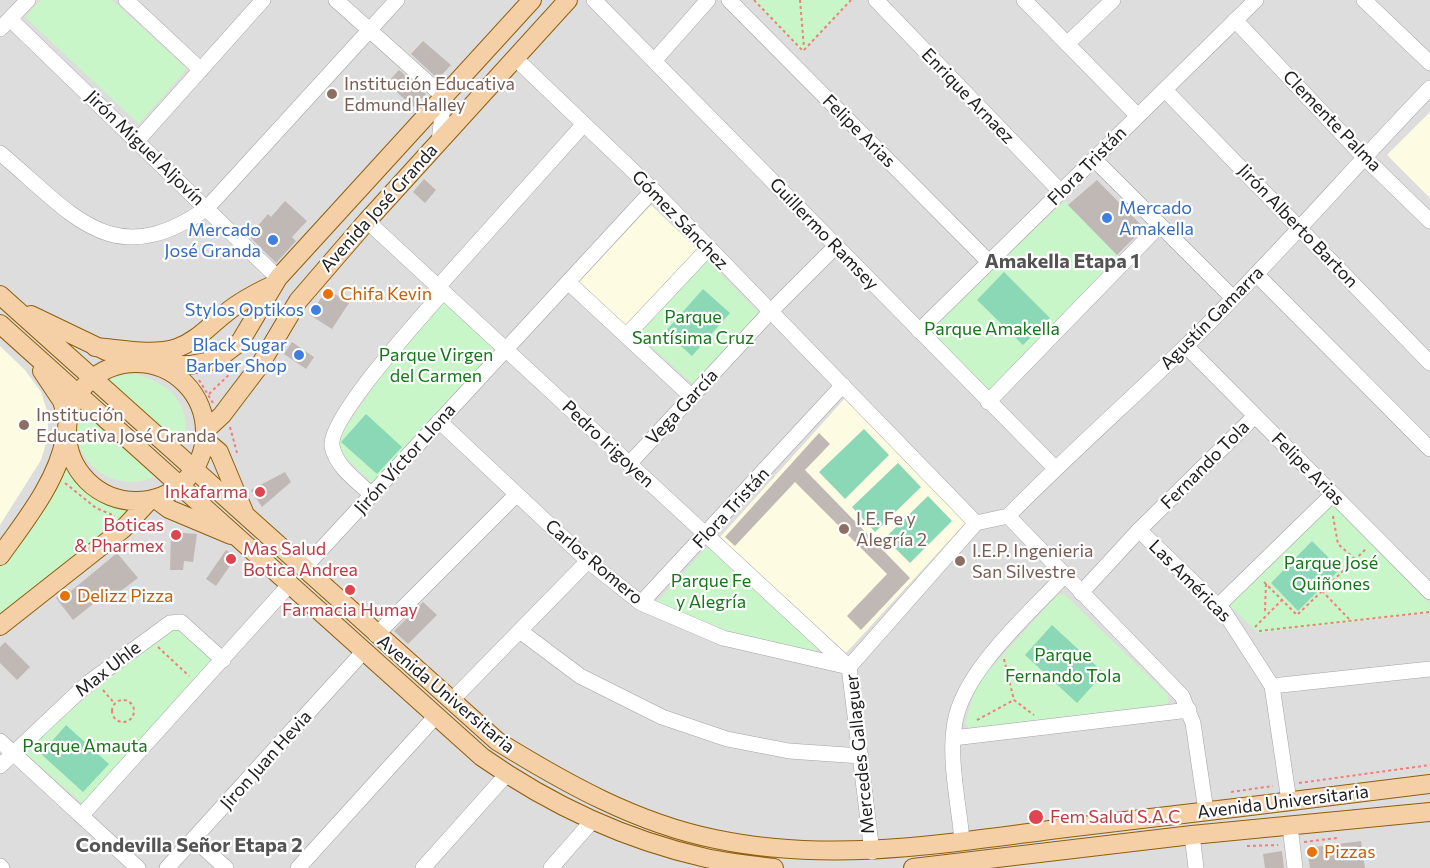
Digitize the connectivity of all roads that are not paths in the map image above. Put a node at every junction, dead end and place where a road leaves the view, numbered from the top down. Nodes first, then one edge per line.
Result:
1 (28, 0) edge
2 (126, 0) edge
3 (263, 0) edge
4 (336, 0) edge
5 (397, 0) edge
6 (532, 0) edge
7 (568, 0) edge
8 (594, 0) edge
9 (708, 0) edge
10 (729, 0) edge
11 (876, 0) edge
12 (1024, 0) edge
13 (1113, 0) edge
14 (1256, 0) edge
15 (1364, 0) edge
16 (1236, 20) junction
17 (5, 24) edge
18 (370, 30) junction
19 (1067, 44) junction
20 (515, 58) junction
21 (654, 61) junction
22 (1430, 63) edge
23 (201, 70) junction
24 (1430, 88) edge
25 (1165, 90) junction
26 (444, 97) junction
27 (1138, 116) junction
28 (584, 124) junction
29 (137, 141) junction
30 (439, 142) junction
31 (0, 153) edge
32 (1364, 157) junction
33 (1094, 159) junction
34 (653, 190) junction
35 (1061, 192) junction
36 (207, 208) junction
37 (366, 221) junction
38 (1430, 221) edge
39 (1160, 225) junction
40 (1301, 228) junction
41 (836, 246) junction
42 (703, 254) dead end
43 (989, 262) junction
44 (1256, 274) junction
45 (276, 281) junction
46 (568, 282) junction
47 (439, 291) junction
48 (1233, 298) junction
49 (4, 299) edge
50 (770, 312) junction
51 (0, 324) edge
52 (919, 331) junction
53 (626, 336) junction
54 (1186, 346) junction
55 (95, 347) junction
56 (28, 350) junction
57 (505, 350) junction
58 (141, 363) junction
59 (1430, 363) edge
60 (91, 377) junction
61 (843, 385) junction
62 (76, 393) junction
63 (692, 397) junction
64 (988, 402) junction
65 (1255, 416) junction
66 (439, 422) junction
67 (66, 425) junction
68 (207, 435) junction
69 (1430, 449) edge
70 (629, 464) junction
71 (1055, 468) junction
72 (194, 470) junction
73 (182, 485) junction
74 (372, 495) junction
75 (516, 495) junction
76 (152, 501) junction
77 (1332, 502) junction
78 (245, 516) junction
79 (1008, 516) junction
80 (976, 523) junction
81 (1139, 531) junction
82 (706, 535) junction
83 (244, 540) junction
84 (0, 555) edge
85 (588, 561) junction
86 (303, 569) junction
87 (1064, 576) junction
88 (1427, 583) edge
89 (290, 584) junction
90 (1081, 593) junction
91 (641, 603) junction
92 (1218, 606) junction
93 (0, 626) edge
94 (520, 631) junction
95 (376, 635) junction
96 (364, 651) junction
97 (223, 660) junction
98 (849, 668) junction
99 (1430, 669) edge
100 (1272, 686) junction
101 (451, 701) junction
102 (1189, 710) junction
103 (435, 717) junction
104 (953, 738) junction
105 (0, 741) edge
106 (12, 752) junction
107 (861, 756) junction
108 (0, 766) edge
109 (507, 774) junction
110 (1430, 784) edge
111 (1289, 801) junction
112 (1206, 811) junction
113 (1430, 812) edge
114 (81, 816) junction
115 (593, 820) junction
116 (1290, 826) junction
117 (1192, 835) junction
118 (194, 839) junction
119 (962, 841) junction
120 (872, 852) junction
121 (138, 868) edge
122 (167, 868) edge
123 (226, 868) edge
124 (298, 868) edge
125 (423, 868) edge
126 (551, 868) edge
127 (774, 868) edge
128 (913, 868) edge
129 (1196, 868) edge
130 (1295, 868) edge

1 - 17 street
2 - 23 street
3 - 23 street
4 - 18 street
5 - 18 street
6 - 26 main road, Avenida José Granda
7 - 20 main road, Avenida José Granda
8 - 21 street, Guillermo Ramsey
9 - 21 street
10 - 43 street, Felipe Arias
11 - 35 street, Enrique Arnaez
12 - 19 street
13 - 19 street
14 - 16 street, Flora Tristán
15 - 22 street
16 - 25 street, Flora Tristán
16 - 32 street, Clemente Palma
17 - 29 street, Jirón Miguel Aljovín
18 - 26 street
18 - 36 street
19 - 27 street
20 - 28 street, Gómez Sánchez
20 - 30 main road, Avenida José Granda
21 - 41 street, Guillermo Ramsey
23 - 29 street
24 - 32 street, Agustín Gamarra
25 - 27 street, Flora Tristán
25 - 40 street, Jirón Alberto Barton
26 - 30 street
26 - 45 main road, Avenida José Granda
27 - 33 street, Flora Tristán
28 - 34 street, Gómez Sánchez
28 - 47 street
29 - 36 street, Jirón Miguel Aljovín
30 - 37 main road, Avenida José Granda
31 - 36 street
32 - 38 street, Clemente Palma
32 - 40 street, Agustín Gamarra
33 - 35 street, Flora Tristán
33 - 39 street
34 - 46 street, Jirón Víctor Llona
34 - 50 street, Gómez Sánchez
35 - 43 street, Flora Tristán
36 - 45 street, Jirón Miguel Aljovín
37 - 47 street, Pedro Irigoyen
37 - 68 main road, Avenida José Granda
39 - 48 street
39 - 64 street
40 - 44 street, Agustín Gamarra
40 - 59 street, Jirón Alberto Barton
41 - 50 street, Vega García
41 - 52 street, Guillermo Ramsey
42 - 53 street
43 - 52 street, Flora Tristán
44 - 48 street, Agustín Gamarra
44 - 69 street
45 - 55 main road
45 - 58 main road, Avenida José Granda
46 - 53 street
46 - 57 street, Jirón Víctor Llona
47 - 57 street, Pedro Irigoyen
47 - 74 street
48 - 54 street, Agustín Gamarra
49 - 55 main road
49 - 60 main road, Avenida Universitaria
50 - 61 street, Gómez Sánchez
50 - 63 street, Vega García
51 - 56 main road, Avenida Universitaria
52 - 64 street, Guillermo Ramsey
53 - 63 street
54 - 65 street, Felipe Arias
54 - 71 street, Agustín Gamarra
55 - 58 main road
56 - 62 main road, Avenida Universitaria
56 - 67 main road
57 - 66 street, Jirón Víctor Llona
57 - 70 street, Pedro Irigoyen
58 - 60 main road
58 - 68 main road
60 - 62 main road
60 - 72 main road, Avenida Universitaria
61 - 80 street, Gómez Sánchez
61 - 82 street, Flora Tristán
62 - 67 main road
62 - 73 main road, Avenida Universitaria
63 - 70 street, Vega García
64 - 71 street, Guillermo Ramsey
65 - 77 street, Felipe Arias
65 - 81 street, Fernando Tola
66 - 74 street, Jirón Víctor Llona
66 - 75 street, Carlos Romero
67 - 76 main road
67 - 84 main road
68 - 72 main road
68 - 78 main road
70 - 82 street, Pedro Irigoyen
71 - 79 street, Agustín Gamarra
72 - 73 main road
72 - 78 main road, Avenida Universitaria
73 - 76 main road
73 - 83 main road, Avenida Universitaria
74 - 86 street, Jirón Víctor Llona
75 - 85 street, Carlos Romero
75 - 95 street
76 - 83 main road
76 - 93 main road
77 - 88 street, Felipe Arias
77 - 92 street
78 - 86 main road, Avenida Universitaria
79 - 80 street
79 - 87 street
80 - 98 street, Mercedes Gallaguer
81 - 90 street, Fernando Tola
81 - 92 street, Las Américas
82 - 91 street, Flora Tristán
82 - 98 street, Pedro Irigoyen
83 - 89 main road, Avenida Universitaria
85 - 91 street, Carlos Romero
85 - 94 street
86 - 95 main road, Avenida Universitaria
87 - 90 street
87 - 104 street
89 - 96 main road, Avenida Universitaria
89 - 97 street
90 - 102 street
91 - 98 street, Carlos Romero
92 - 100 street, Las Américas
94 - 101 street
94 - 107 street
95 - 101 main road, Avenida Universitaria
96 - 103 main road, Avenida Universitaria
96 - 118 street, Jiron Juan Hevia
97 - 106 street, Max Uhle
97 - 114 street
98 - 107 street, Mercedes Gallaguer
99 - 100 street
100 - 111 street, Las Américas
101 - 120 main road, Avenida Universitaria
102 - 104 street
102 - 112 street
103 - 109 main road, Avenida Universitaria
103 - 124 street
104 - 119 street
105 - 106 street
106 - 108 street, Max Uhle
106 - 114 street
107 - 120 street, Mercedes Gallaguer
109 - 115 main road, Avenida Universitaria
109 - 125 street
110 - 111 main road, Avenida Universitaria
111 - 112 main road, Avenida Universitaria
112 - 119 main road, Avenida Universitaria
113 - 116 main road, Avenida Universitaria
114 - 121 street
115 - 126 street
115 - 127 main road, Avenida Universitaria
116 - 117 main road, Avenida Universitaria
116 - 130 street
117 - 128 main road, Avenida Universitaria
117 - 129 street
118 - 122 street, Jiron Juan Hevia
118 - 123 street
119 - 120 main road, Avenida Universitaria

